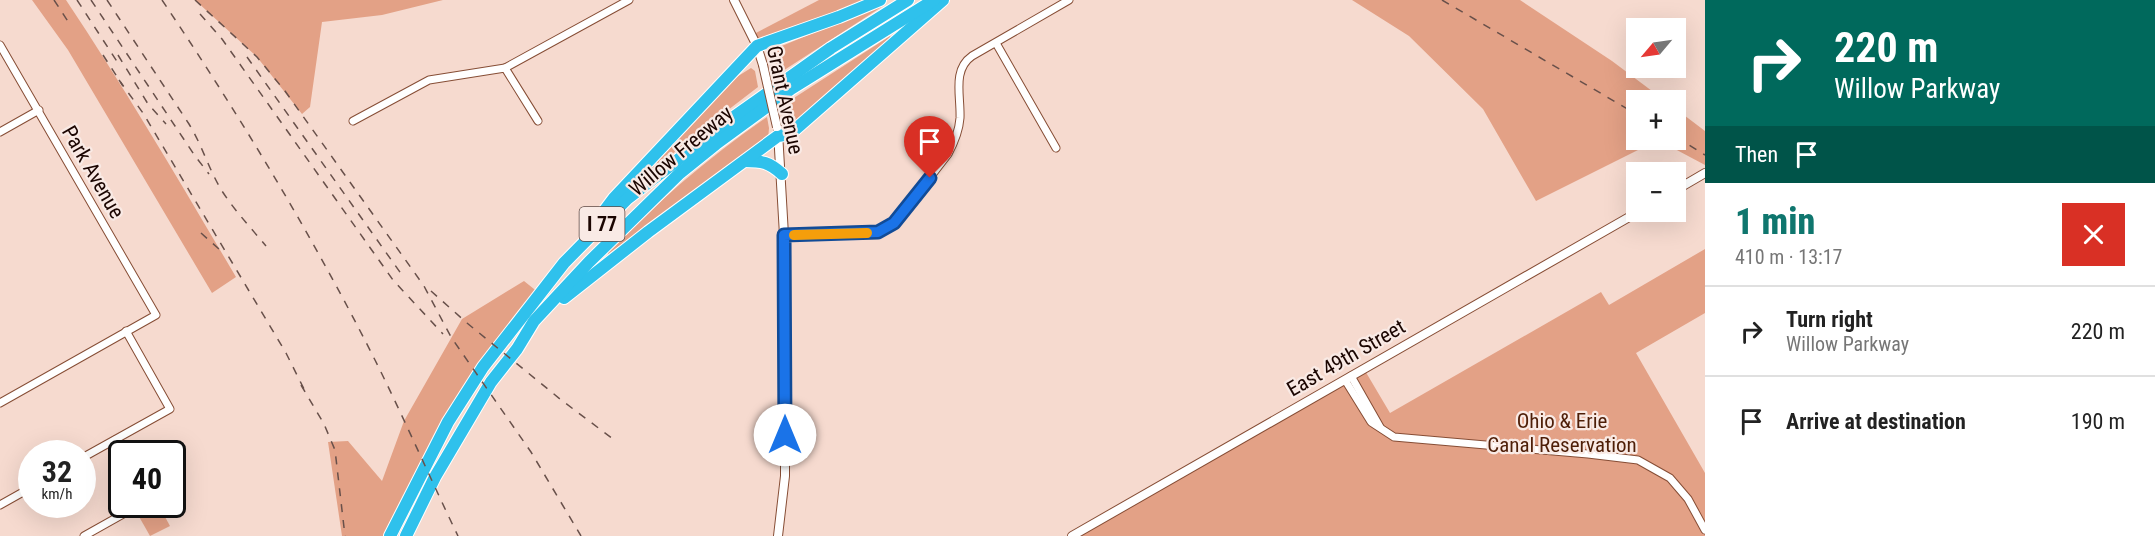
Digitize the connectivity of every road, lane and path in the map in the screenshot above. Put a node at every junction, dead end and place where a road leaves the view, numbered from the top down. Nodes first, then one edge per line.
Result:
1 (629, 0) edge
2 (734, 0) edge
3 (880, 0) edge
4 (908, 0) edge
5 (934, 0) edge
6 (943, 0) edge
7 (1069, 0) edge
8 (996, 43) junction
9 (0, 45) edge
10 (757, 46) junction
11 (505, 68) junction
12 (39, 110) junction
13 (353, 121) dead end
14 (538, 121) dead end
15 (778, 131) junction
16 (0, 132) edge
17 (1056, 147) dead end
18 (745, 161) junction
19 (1705, 173) edge
20 (782, 174) junction
21 (1686, 184) edge
22 (1626, 219) edge
23 (784, 235) junction
24 (564, 262) junction
25 (534, 321) junction
26 (126, 331) junction
27 (1348, 378) junction
28 (0, 403) edge
29 (115, 440) edge
30 (18, 495) edge
31 (0, 505) edge
32 (116, 518) edge
33 (1705, 530) edge
34 (84, 536) edge
35 (390, 536) edge
36 (406, 536) edge
37 (778, 536) edge
38 (1072, 536) edge

1 - 11 street
2 - 10 street, Grant Avenue
3 - 10 highway
4 - 24 highway, Willow Freeway / I 77
5 - 25 highway, Willow Freeway / I 77
6 - 15 highway
7 - 8 street
8 - 17 street
8 - 23 street
9 - 12 street, Park Avenue
10 - 15 street, Grant Avenue, bridge
10 - 24 highway
11 - 13 street
11 - 14 street
12 - 16 street
12 - 26 street, Park Avenue
15 - 18 highway
15 - 20 street, Grant Avenue
18 - 20 highway
18 - 25 highway
19 - 21 street
20 - 23 street, Grant Avenue
22 - 27 street, East 49th Street
23 - 37 street, Grant Avenue
24 - 35 highway, Willow Freeway / I 77
25 - 36 highway, Willow Freeway / I 77
26 - 28 street
26 - 29 street
27 - 33 street
27 - 38 street, East 49th Street
30 - 31 street
32 - 34 street

